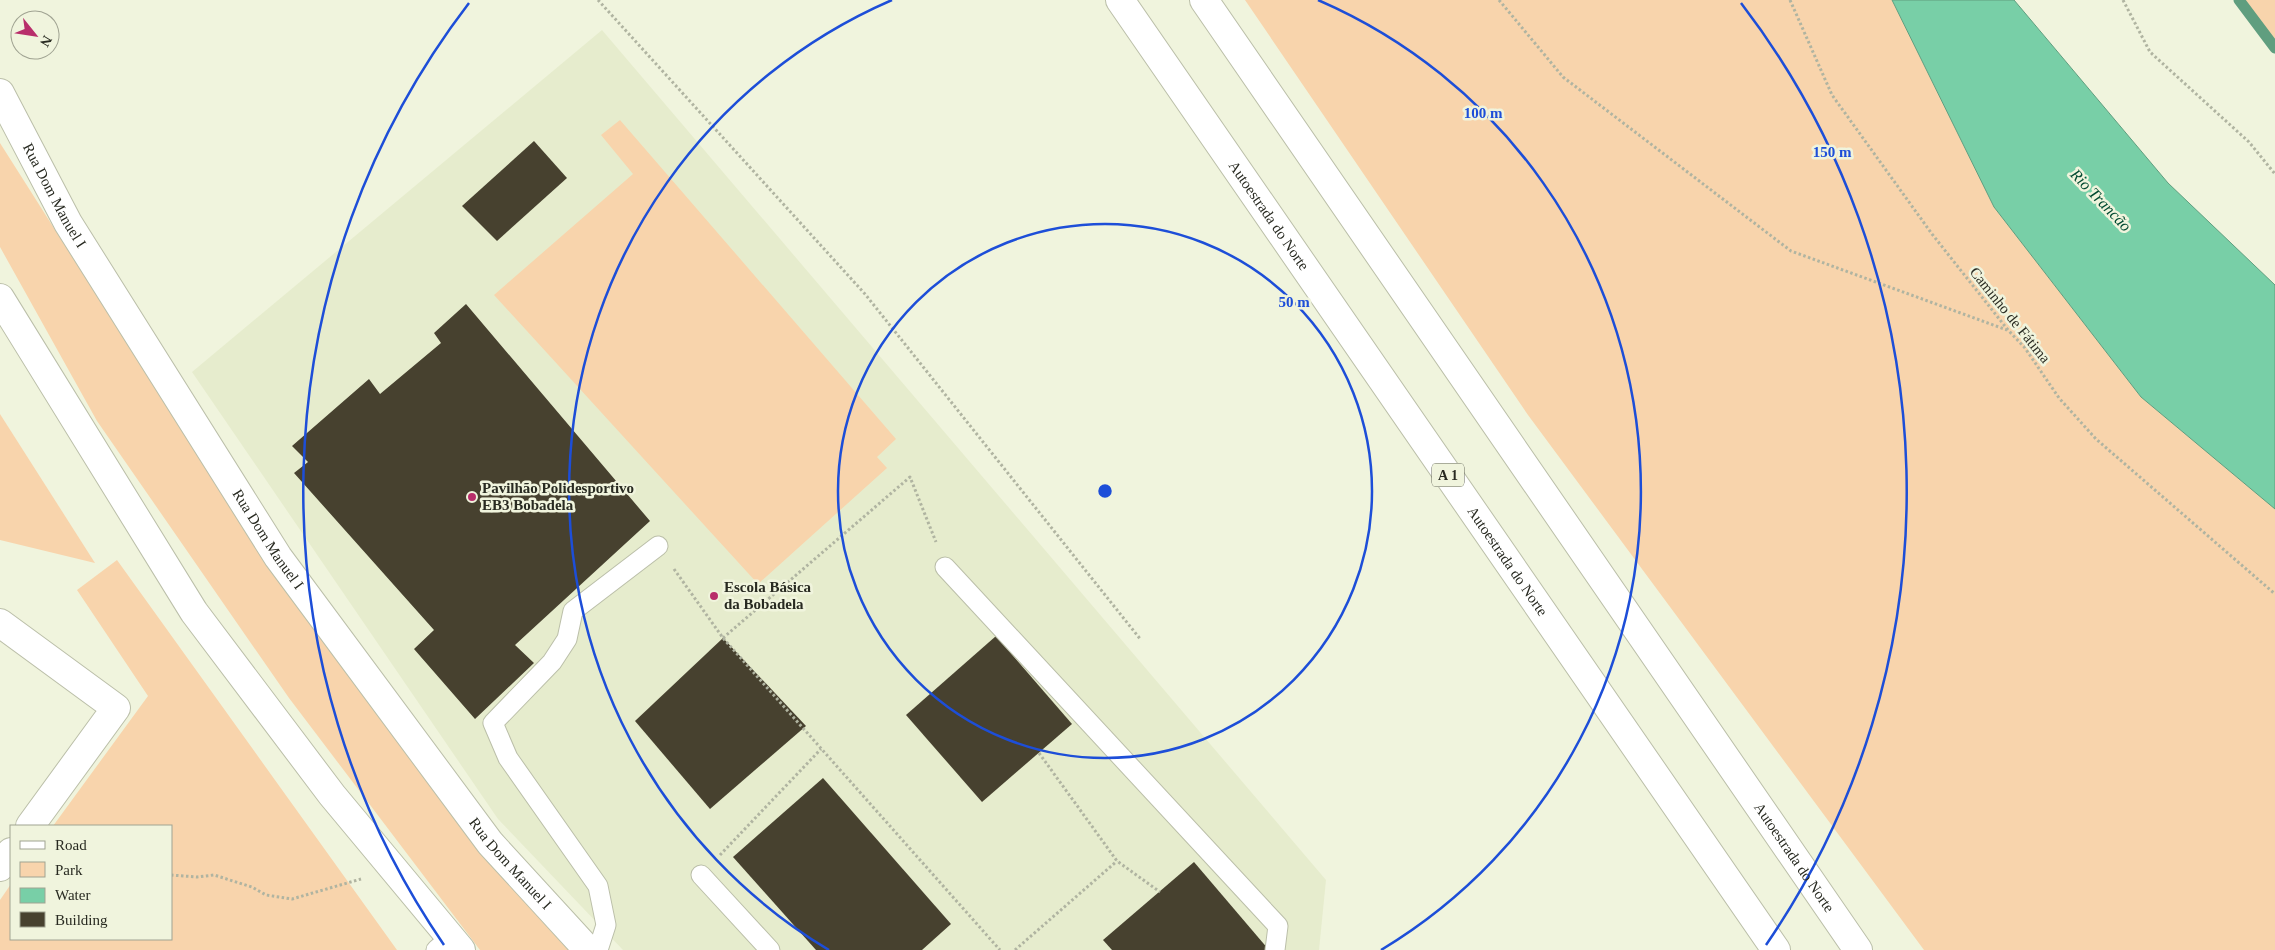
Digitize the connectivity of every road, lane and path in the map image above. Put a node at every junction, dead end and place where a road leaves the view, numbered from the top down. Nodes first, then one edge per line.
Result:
1 (598, 0) edge
2 (1120, 0) edge
3 (1204, 0) edge
4 (1499, 0) edge
5 (1790, 0) edge
6 (2122, 0) edge
7 (0, 93) edge
8 (2275, 174) edge
9 (0, 298) edge
10 (2008, 330) junction
11 (658, 546) joint
12 (945, 567) joint
13 (2275, 594) edge
14 (0, 623) edge
15 (723, 638) junction
16 (1141, 640) dead end
17 (822, 749) junction
18 (1039, 753) dead end
19 (31, 825) edge
20 (10, 853) edge
21 (1116, 862) junction
22 (0, 867) edge
23 (394, 869) junction
24 (172, 875) edge
25 (701, 875) joint
26 (1160, 892) dead end
27 (449, 946) edge
28 (588, 950) edge
29 (598, 950) edge
30 (770, 950) edge
31 (1000, 950) edge
32 (1015, 950) edge
33 (1275, 950) edge
34 (1776, 950) edge
35 (1858, 950) edge

1 - 16 path
2 - 34 main road, Autoestrada do Norte / A 1
3 - 35 main road, Autoestrada do Norte
4 - 10 path
5 - 10 path, Caminho de Fátima
6 - 8 path
7 - 28 main road, Rua Dom Manuel I
9 - 23 main road
10 - 13 path, Caminho de Fátima
11 - 15 path
11 - 29 lane
12 - 15 path
12 - 33 lane
14 - 19 main road
15 - 17 path
17 - 25 path
17 - 31 path
18 - 21 path
20 - 22 main road
21 - 26 path
21 - 32 path
23 - 24 path
23 - 27 main road
25 - 30 lane

